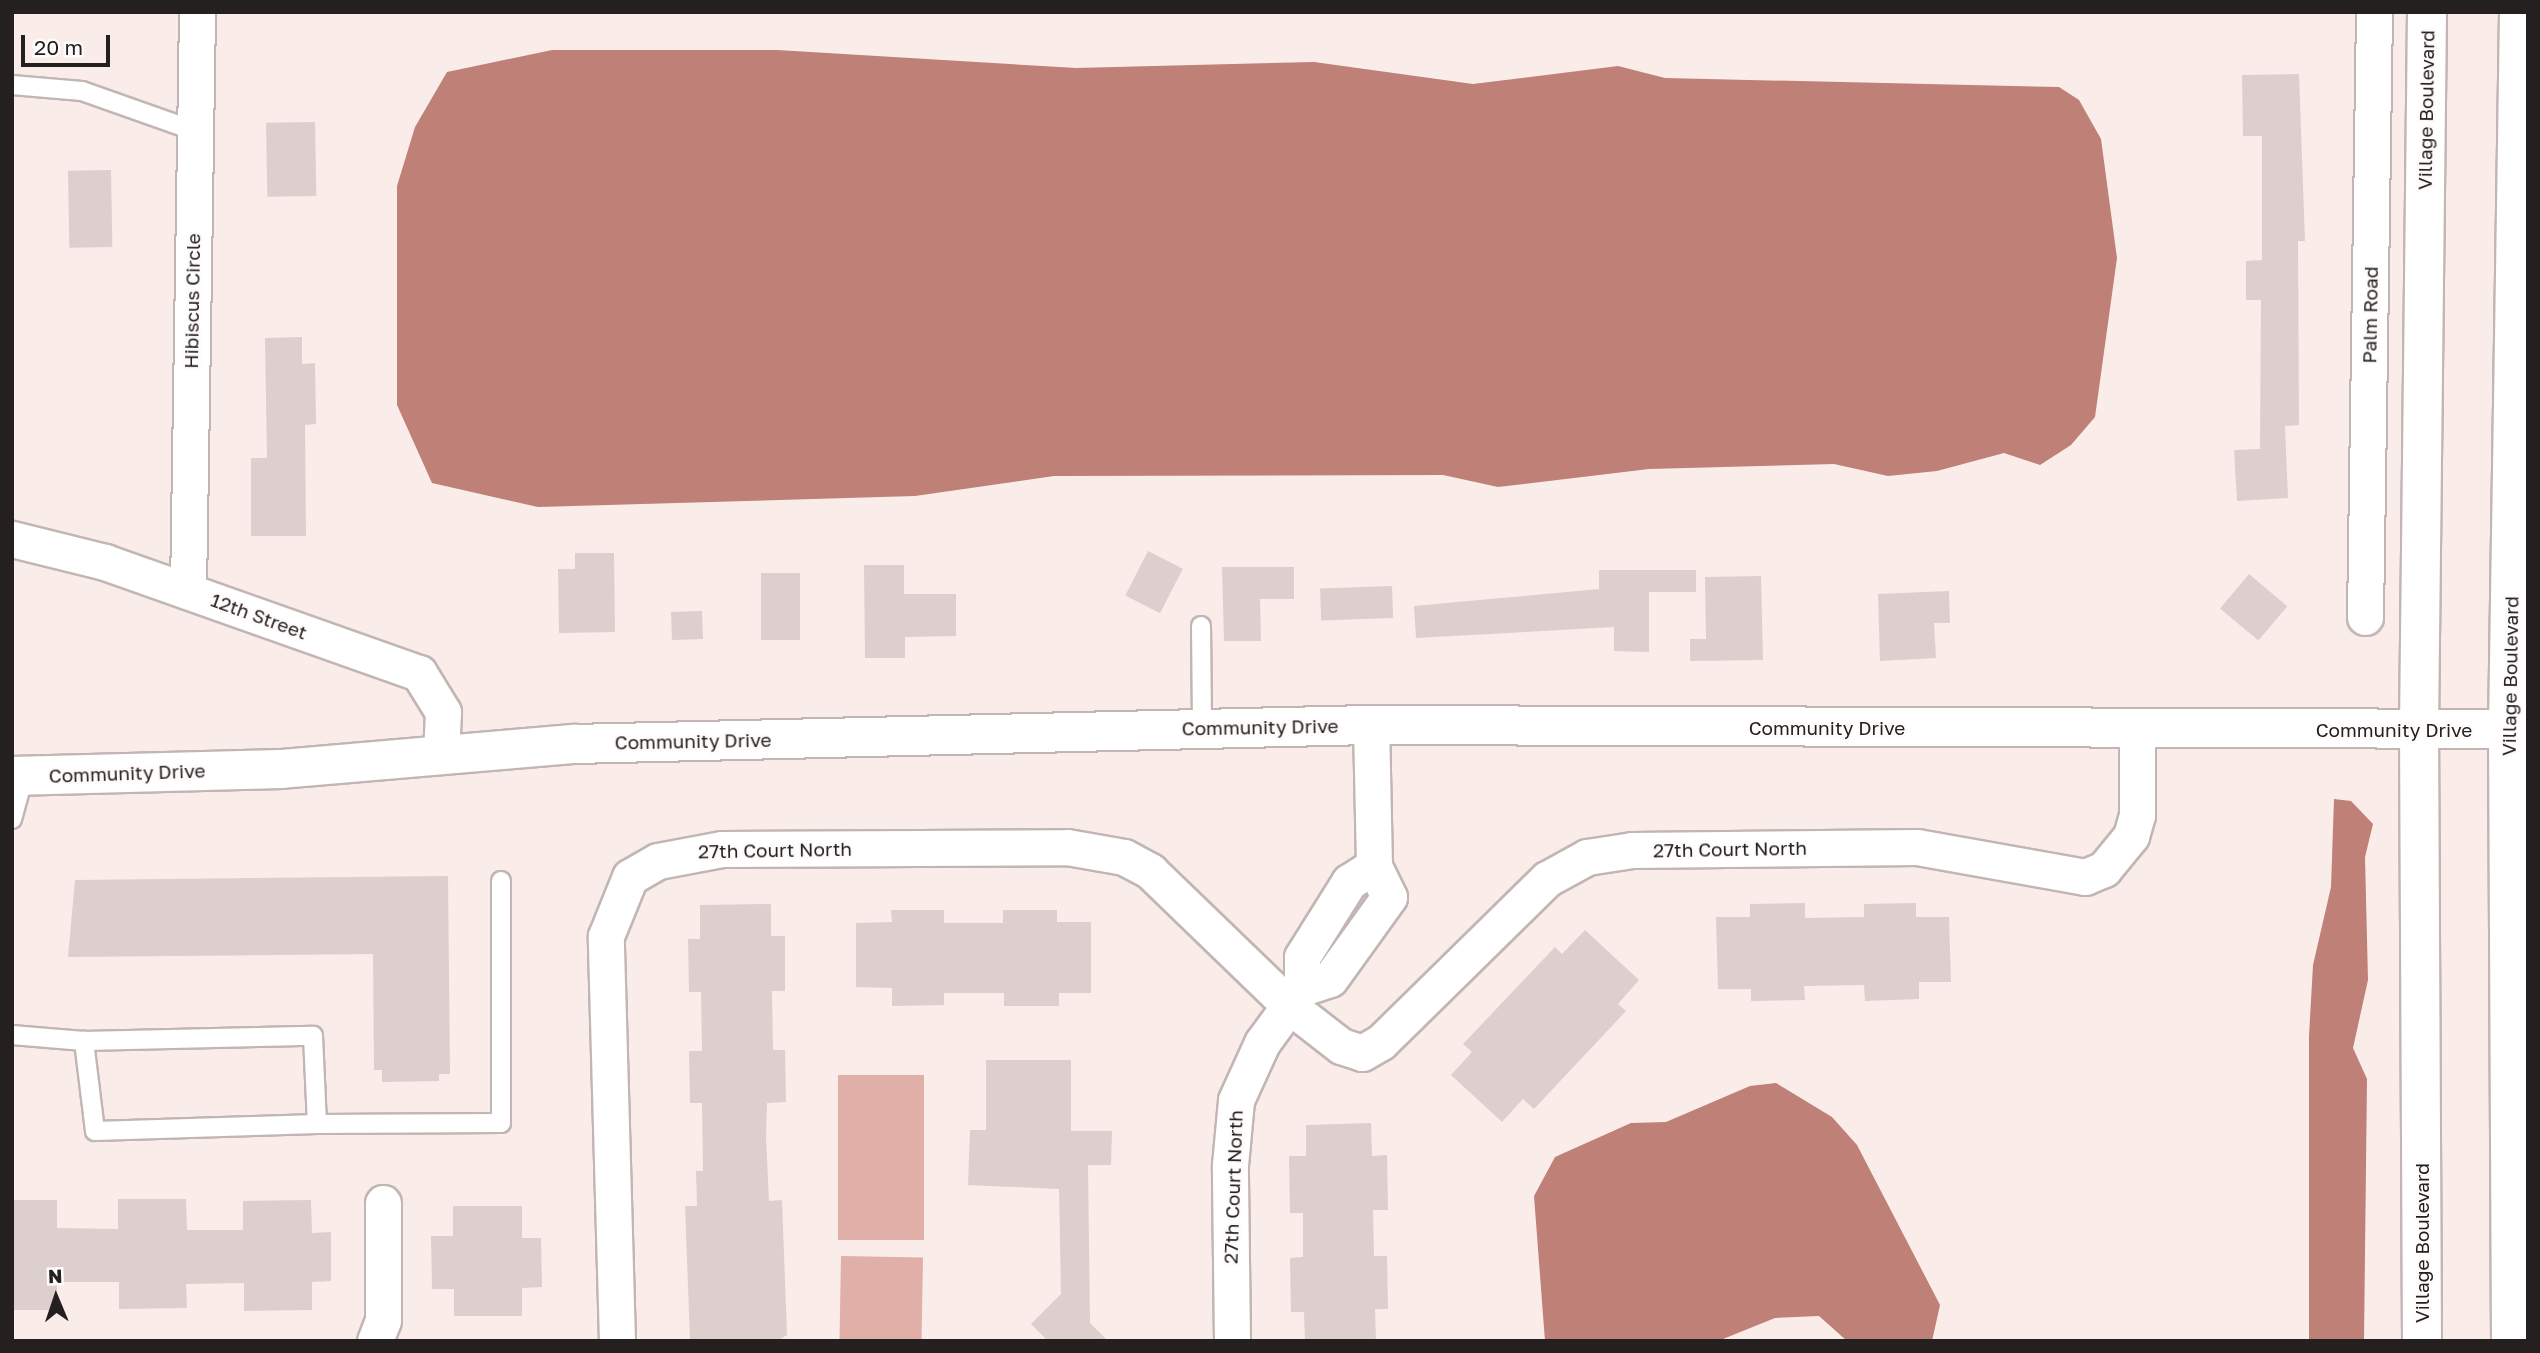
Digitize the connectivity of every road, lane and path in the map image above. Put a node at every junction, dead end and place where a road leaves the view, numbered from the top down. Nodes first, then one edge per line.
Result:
1 (197, 12) edge
2 (2374, 12) edge
3 (2427, 12) edge
4 (2519, 12) edge
5 (12, 85) edge
6 (195, 131) junction
7 (12, 538) edge
8 (188, 590) junction
9 (2365, 617) dead end
10 (1200, 626) dead end
11 (1371, 725) junction
12 (1202, 729) junction
13 (2419, 729) junction
14 (2508, 729) junction
15 (2137, 731) junction
16 (440, 754) junction
17 (18, 776) edge
18 (12, 819) edge
19 (502, 881) dead end
20 (1297, 998) junction
21 (12, 1035) edge
22 (84, 1041) junction
23 (317, 1124) junction
24 (383, 1203) dead end
25 (375, 1341) edge
26 (617, 1341) edge
27 (1232, 1341) edge
28 (2422, 1341) edge
29 (2511, 1341) edge

1 - 6 street, Hibiscus Circle
2 - 9 street, Palm Road
3 - 13 street, Village Boulevard
4 - 14 street, Village Boulevard
5 - 6 lane
6 - 8 street, Hibiscus Circle
7 - 8 street, 12th Street
8 - 16 street, 12th Street
10 - 12 lane
11 - 12 street, Community Drive
11 - 15 street, Community Drive
11 - 20 street
12 - 16 street, Community Drive
13 - 14 street, Community Drive
13 - 15 street, Community Drive
13 - 28 street, Village Boulevard
14 - 29 street, Village Boulevard
15 - 20 street, 27th Court North
16 - 17 street, Community Drive
17 - 18 lane
19 - 23 lane
20 - 26 street, 27th Court North
20 - 27 street, 27th Court North
21 - 22 lane
22 - 23 lane
22 - 23 lane
24 - 25 street

